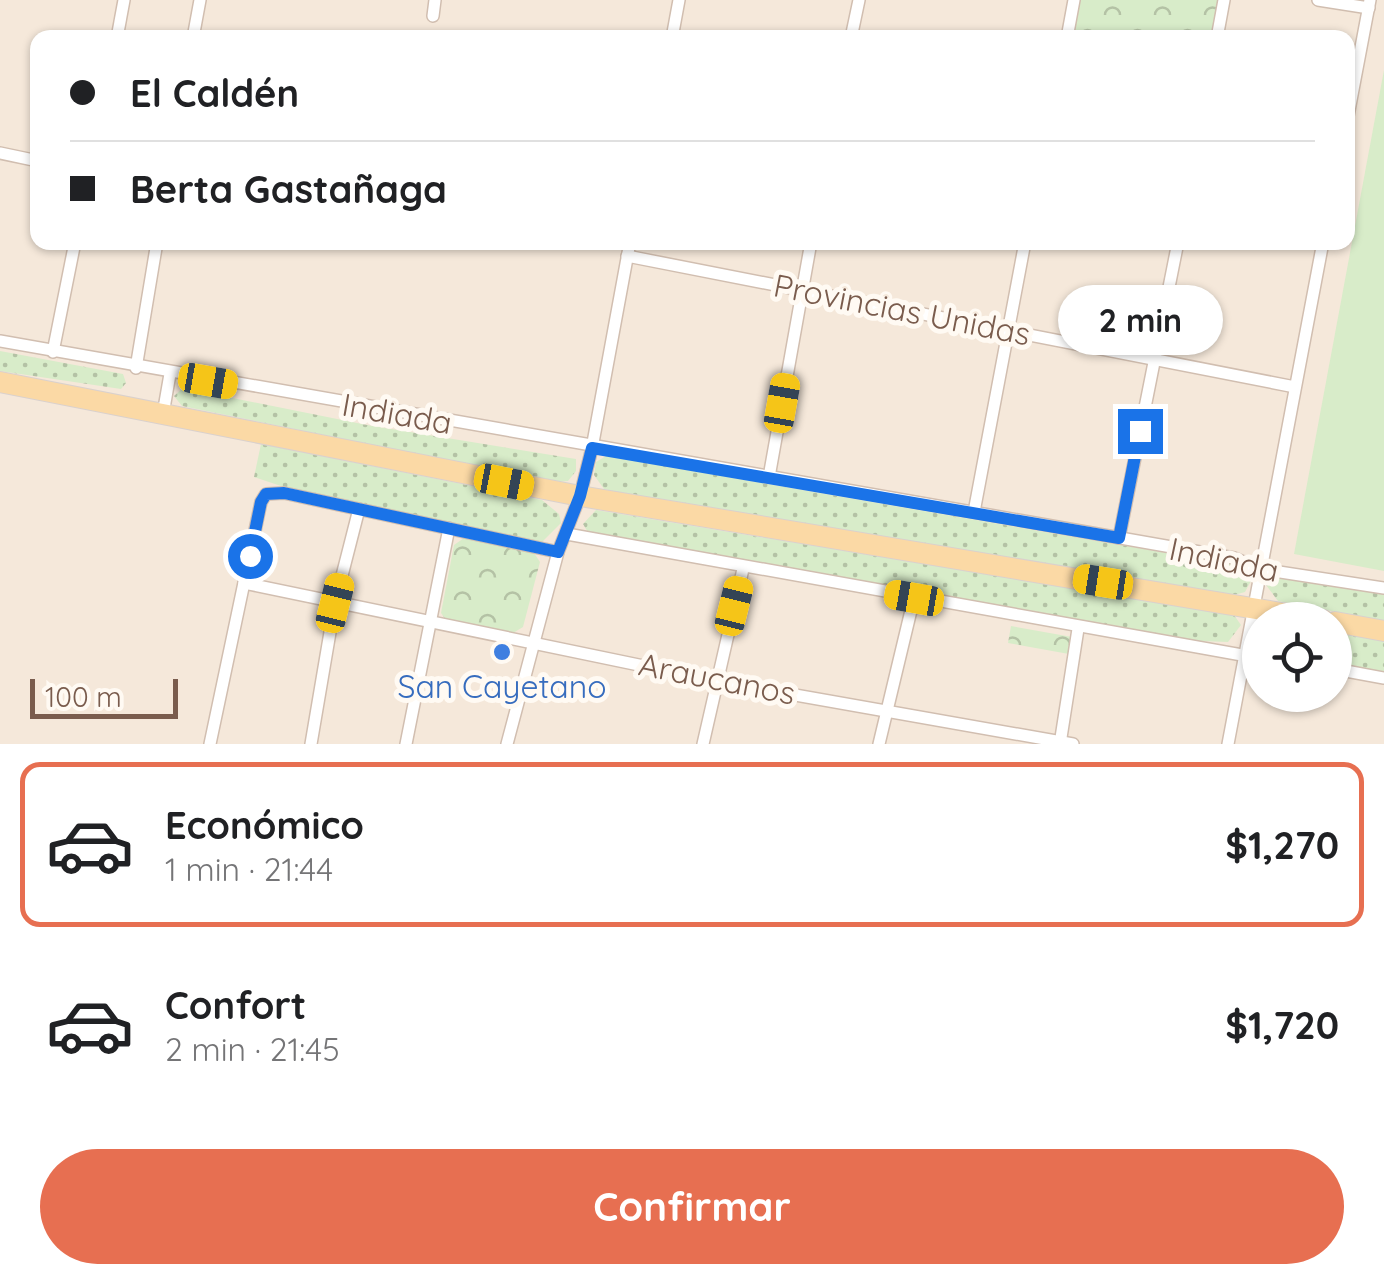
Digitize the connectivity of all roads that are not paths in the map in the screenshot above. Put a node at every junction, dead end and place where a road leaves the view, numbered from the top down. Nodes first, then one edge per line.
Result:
1 (124, 0) edge
2 (200, 0) edge
3 (435, 0) edge
4 (679, 0) edge
5 (858, 0) edge
6 (1074, 0) edge
7 (1224, 0) edge
8 (1318, 0) edge
9 (1370, 4) edge
10 (432, 16) dead end
11 (118, 30) edge
12 (194, 30) edge
13 (673, 30) edge
14 (852, 30) edge
15 (1068, 30) edge
16 (1219, 30) edge
17 (1355, 80) edge
18 (0, 154) edge
19 (30, 160) edge
20 (73, 250) edge
21 (156, 250) edge
22 (628, 250) edge
23 (810, 250) edge
24 (1024, 250) edge
25 (1176, 250) edge
26 (1321, 250) edge
27 (627, 256) junction
28 (802, 291) junction
29 (1008, 330) junction
30 (0, 341) edge
31 (53, 352) junction
32 (1153, 359) junction
33 (136, 368) junction
34 (170, 374) junction
35 (0, 382) edge
36 (1295, 386) junction
37 (162, 414) junction
38 (592, 448) junction
39 (770, 477) junction
40 (580, 496) junction
41 (359, 509) junction
42 (974, 512) junction
43 (450, 528) junction
44 (567, 534) junction
45 (1119, 538) junction
46 (558, 552) junction
47 (743, 569) junction
48 (1260, 569) junction
49 (244, 584) junction
50 (1384, 588) edge
51 (914, 598) junction
52 (1253, 602) edge
53 (335, 603) junction
54 (1242, 605) edge
55 (432, 624) junction
56 (1352, 625) edge
57 (1078, 629) junction
58 (1384, 631) edge
59 (532, 641) junction
60 (1242, 648) edge
61 (1242, 660) edge
62 (1352, 672) edge
63 (1384, 678) edge
64 (716, 681) junction
65 (886, 710) junction
66 (1064, 743) edge
67 (210, 744) edge
68 (312, 744) edge
69 (406, 744) edge
70 (507, 744) edge
71 (703, 744) edge
72 (879, 744) edge
73 (1228, 744) edge

1 - 11 street
2 - 12 street
3 - 10 street
4 - 13 street
5 - 14 street
6 - 15 street
7 - 16 street
8 - 9 street
9 - 17 street
18 - 19 street
20 - 31 street
21 - 33 street
22 - 27 street
23 - 28 street
24 - 29 street
25 - 32 street
26 - 36 street
27 - 28 street, Provincias Unidas
27 - 38 street
28 - 29 street, Provincias Unidas
28 - 39 street
29 - 32 street, Provincias Unidas
29 - 42 street
30 - 31 street, Indiada
31 - 33 street, Indiada
32 - 36 street, Provincias Unidas
32 - 45 street
33 - 34 street, Indiada
34 - 37 street
34 - 38 street, Indiada
35 - 37 main road
36 - 48 street
37 - 40 main road
38 - 39 street, Indiada
38 - 40 street
39 - 42 street, Indiada
40 - 44 street
40 - 54 main road
41 - 43 street
41 - 49 street
41 - 53 street
42 - 45 street, Indiada
43 - 46 street
43 - 55 street
44 - 46 street
44 - 47 street
45 - 48 street, Indiada
46 - 59 street
47 - 51 street
47 - 64 street
48 - 50 street, Indiada
48 - 52 street
49 - 53 street, Araucanos
49 - 67 street
51 - 57 street
51 - 65 street
53 - 55 street, Araucanos
53 - 68 street
55 - 59 street, Araucanos
55 - 69 street
56 - 58 main road
57 - 60 street
57 - 66 street
59 - 64 street, Araucanos
59 - 70 street
61 - 73 street
62 - 63 street
64 - 65 street, Araucanos
64 - 71 street
65 - 66 street, Araucanos
65 - 72 street

